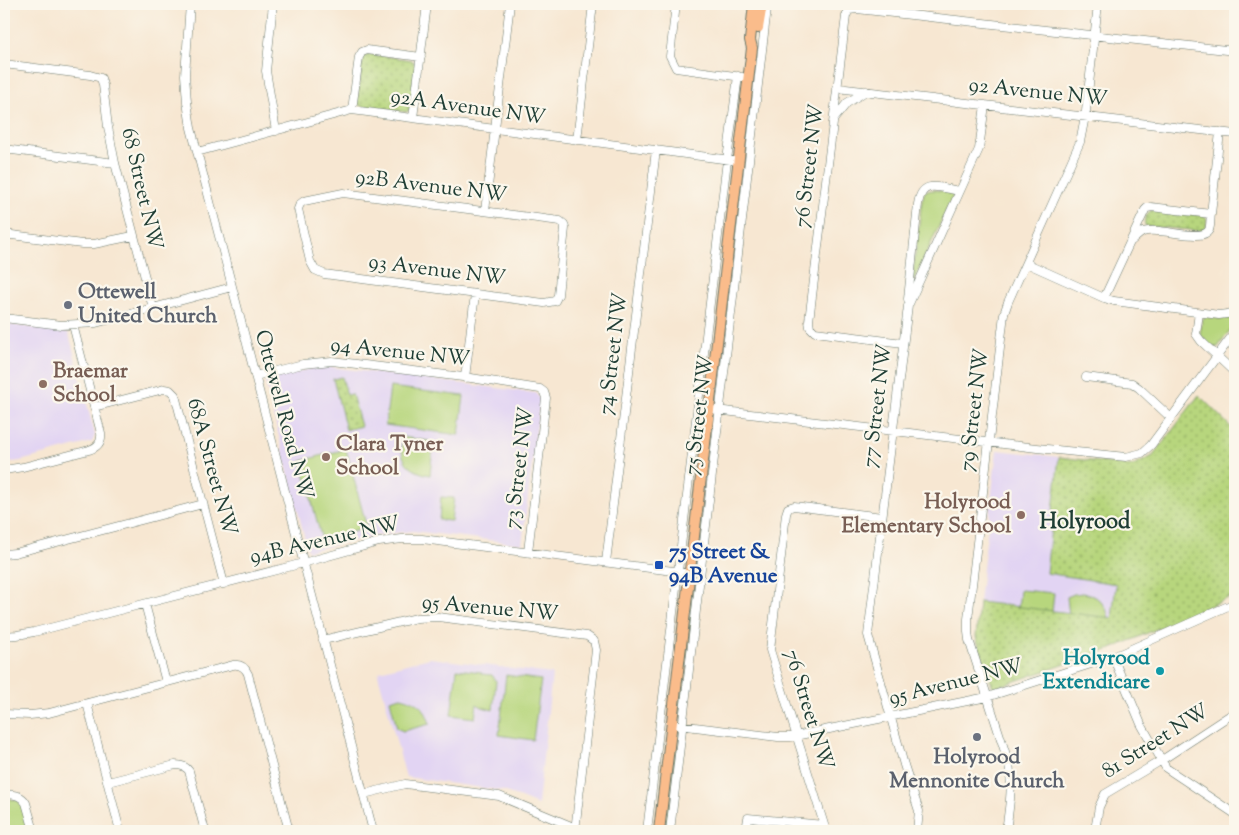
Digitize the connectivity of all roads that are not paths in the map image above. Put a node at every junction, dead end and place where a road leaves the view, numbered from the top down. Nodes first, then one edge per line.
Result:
1 (178, 4) edge
2 (190, 4) edge
3 (273, 4) edge
4 (427, 4) edge
5 (510, 4) edge
6 (593, 4) edge
7 (676, 4) edge
8 (754, 4) edge
9 (764, 4) edge
10 (1098, 4) edge
11 (1095, 36) junction
12 (752, 48) junction
13 (1235, 51) edge
14 (421, 56) junction
15 (4, 64) edge
16 (743, 77) junction
17 (837, 88) junction
18 (866, 91) junction
19 (985, 105) junction
20 (352, 110) junction
21 (1086, 116) junction
22 (413, 118) junction
23 (833, 120) junction
24 (495, 129) junction
25 (276, 131) junction
26 (1220, 132) junction
27 (1235, 134) edge
28 (577, 140) junction
29 (4, 149) edge
30 (656, 150) junction
31 (197, 152) junction
32 (732, 160) junction
33 (115, 163) junction
34 (959, 191) junction
35 (485, 211) junction
36 (1211, 214) junction
37 (4, 234) edge
38 (133, 236) junction
39 (1129, 243) junction
40 (1026, 263) junction
41 (315, 270) joint
42 (232, 287) junction
43 (475, 294) junction
44 (1104, 298) junction
45 (555, 301) joint
46 (908, 306) junction
47 (153, 308) junction
48 (1199, 313) junction
49 (1235, 313) edge
50 (4, 318) edge
51 (73, 325) junction
52 (1235, 332) edge
53 (903, 343) junction
54 (1218, 356) junction
55 (1235, 372) edge
56 (255, 376) junction
57 (1086, 377) dead end
58 (465, 378) junction
59 (542, 390) joint
60 (94, 407) junction
61 (714, 410) junction
62 (1171, 418) junction
63 (892, 431) junction
64 (989, 442) junction
65 (4, 470) edge
66 (203, 504) junction
67 (882, 517) junction
68 (528, 552) junction
69 (4, 554) edge
70 (606, 562) junction
71 (304, 563) junction
72 (678, 572) junction
73 (689, 573) junction
74 (224, 584) junction
75 (1235, 603) edge
76 (146, 604) junction
77 (4, 636) edge
78 (323, 640) junction
79 (1114, 657) junction
80 (166, 682) junction
81 (988, 697) junction
82 (87, 703) junction
83 (4, 714) edge
84 (1234, 715) edge
85 (890, 717) junction
86 (677, 725) junction
87 (796, 736) junction
88 (1162, 760) junction
89 (108, 782) junction
90 (4, 794) edge
91 (364, 794) junction
92 (1235, 814) edge
93 (825, 828) edge
94 (578, 830) edge
95 (34, 831) edge
96 (120, 831) edge
97 (205, 831) edge
98 (289, 831) edge
99 (373, 831) edge
100 (647, 831) edge
101 (659, 831) edge
102 (670, 831) edge
103 (746, 831) edge
104 (917, 831) edge
105 (1006, 831) edge
106 (1096, 831) edge

1 - 2 street
2 - 31 street, Ottewell Road NW
3 - 25 street
4 - 14 street
5 - 24 street
6 - 28 street
7 - 16 street
8 - 12 main road, 75 Street NW
9 - 12 main road, 75 Street NW
9 - 61 street, 75 Street NW
10 - 11 street, 79 Street NW
11 - 13 street
11 - 17 street, 76 Street NW
11 - 21 street, 79 Street NW
12 - 16 main road, 75 Street NW
14 - 20 street
14 - 22 street
15 - 33 street, 68 Street NW
16 - 32 main road, 75 Street NW
17 - 18 street, 92 Avenue NW
17 - 23 street, 76 Street NW
18 - 19 street, 92 Avenue NW
18 - 23 street
19 - 21 street, 92 Avenue NW
19 - 34 street, 77 Street NW
20 - 22 street, 92A Avenue NW
20 - 25 street, 92A Avenue NW
21 - 26 street, 92 Avenue NW
21 - 40 street, 79 Street NW
22 - 24 street, 92A Avenue NW
23 - 53 street, 76 Street NW
24 - 28 street, 92A Avenue NW
24 - 35 street
25 - 31 street, 92A Avenue NW
26 - 27 street, 92 Avenue NW
26 - 36 street
28 - 30 street, 92A Avenue NW
29 - 33 street
30 - 32 street, 92A Avenue NW
30 - 70 street, 74 Street NW
31 - 42 street, Ottewell Road NW
32 - 61 main road, 75 Street NW
32 - 72 street, 75 Street NW
33 - 38 street, 68 Street NW
34 - 46 street, 77 Street NW
34 - 46 street, 77 Street NW
35 - 41 street, 92B Avenue NW
35 - 45 street, 92B Avenue NW
36 - 39 street
36 - 39 street
37 - 38 street
38 - 47 street, 68 Street NW
39 - 44 street
40 - 44 street
40 - 64 street, 79 Street NW
41 - 43 street, 93 Avenue NW
42 - 47 street
42 - 56 street, Ottewell Road NW
43 - 45 street, 93 Avenue NW
43 - 58 street
44 - 48 street
46 - 53 street, 77 Street NW
47 - 51 street
48 - 49 street
48 - 54 street
50 - 51 street
51 - 60 street
52 - 54 street
53 - 63 street, 77 Street NW
54 - 55 street
54 - 62 street
56 - 58 street, 94 Avenue NW
56 - 71 street, Ottewell Road NW
57 - 62 street
58 - 59 street, 94 Avenue NW
59 - 68 street, 73 Street NW
60 - 65 street
60 - 66 street, 68A Street NW
61 - 63 street
61 - 73 main road, 75 Street NW
61 - 86 street, 75 Street NW
62 - 64 street
63 - 64 street
63 - 67 street, 77 Street NW
64 - 81 street, 79 Street NW
66 - 69 street
66 - 74 street, 68A Street NW
67 - 85 street, 77 Street NW
67 - 87 street, 76 Street NW
68 - 70 street, 94B Avenue NW
68 - 71 street, 94B Avenue NW
70 - 72 street, 94B Avenue NW
71 - 74 street, 94B Avenue NW
71 - 78 street, Ottewell Road NW
72 - 73 street, 94B Avenue NW
72 - 100 street, 75 Street NW
73 - 86 main road, 75 Street NW
74 - 76 street, 94B Avenue NW
75 - 79 street, 95 Avenue NW
76 - 77 street, 94B Avenue NW
76 - 80 street
78 - 91 street, Ottewell Road NW
78 - 94 street, 95 Avenue NW
79 - 81 street, 95 Avenue NW
79 - 88 street
80 - 82 street
80 - 98 street
81 - 85 street, 95 Avenue NW
81 - 105 street, 79 Street NW
82 - 83 street
82 - 89 street
84 - 88 street, 81 Street NW
85 - 87 street, 95 Avenue NW
85 - 104 street, 77 Street NW
86 - 87 street, 95 Avenue NW
86 - 101 main road, 75 Street NW
86 - 102 street, 75 Street NW
87 - 93 street, 76 Street NW
88 - 92 street
88 - 106 street, 81 Street NW
89 - 96 street
89 - 97 street
90 - 95 street
91 - 94 street
91 - 99 street, Ottewell Road NW
93 - 103 street

